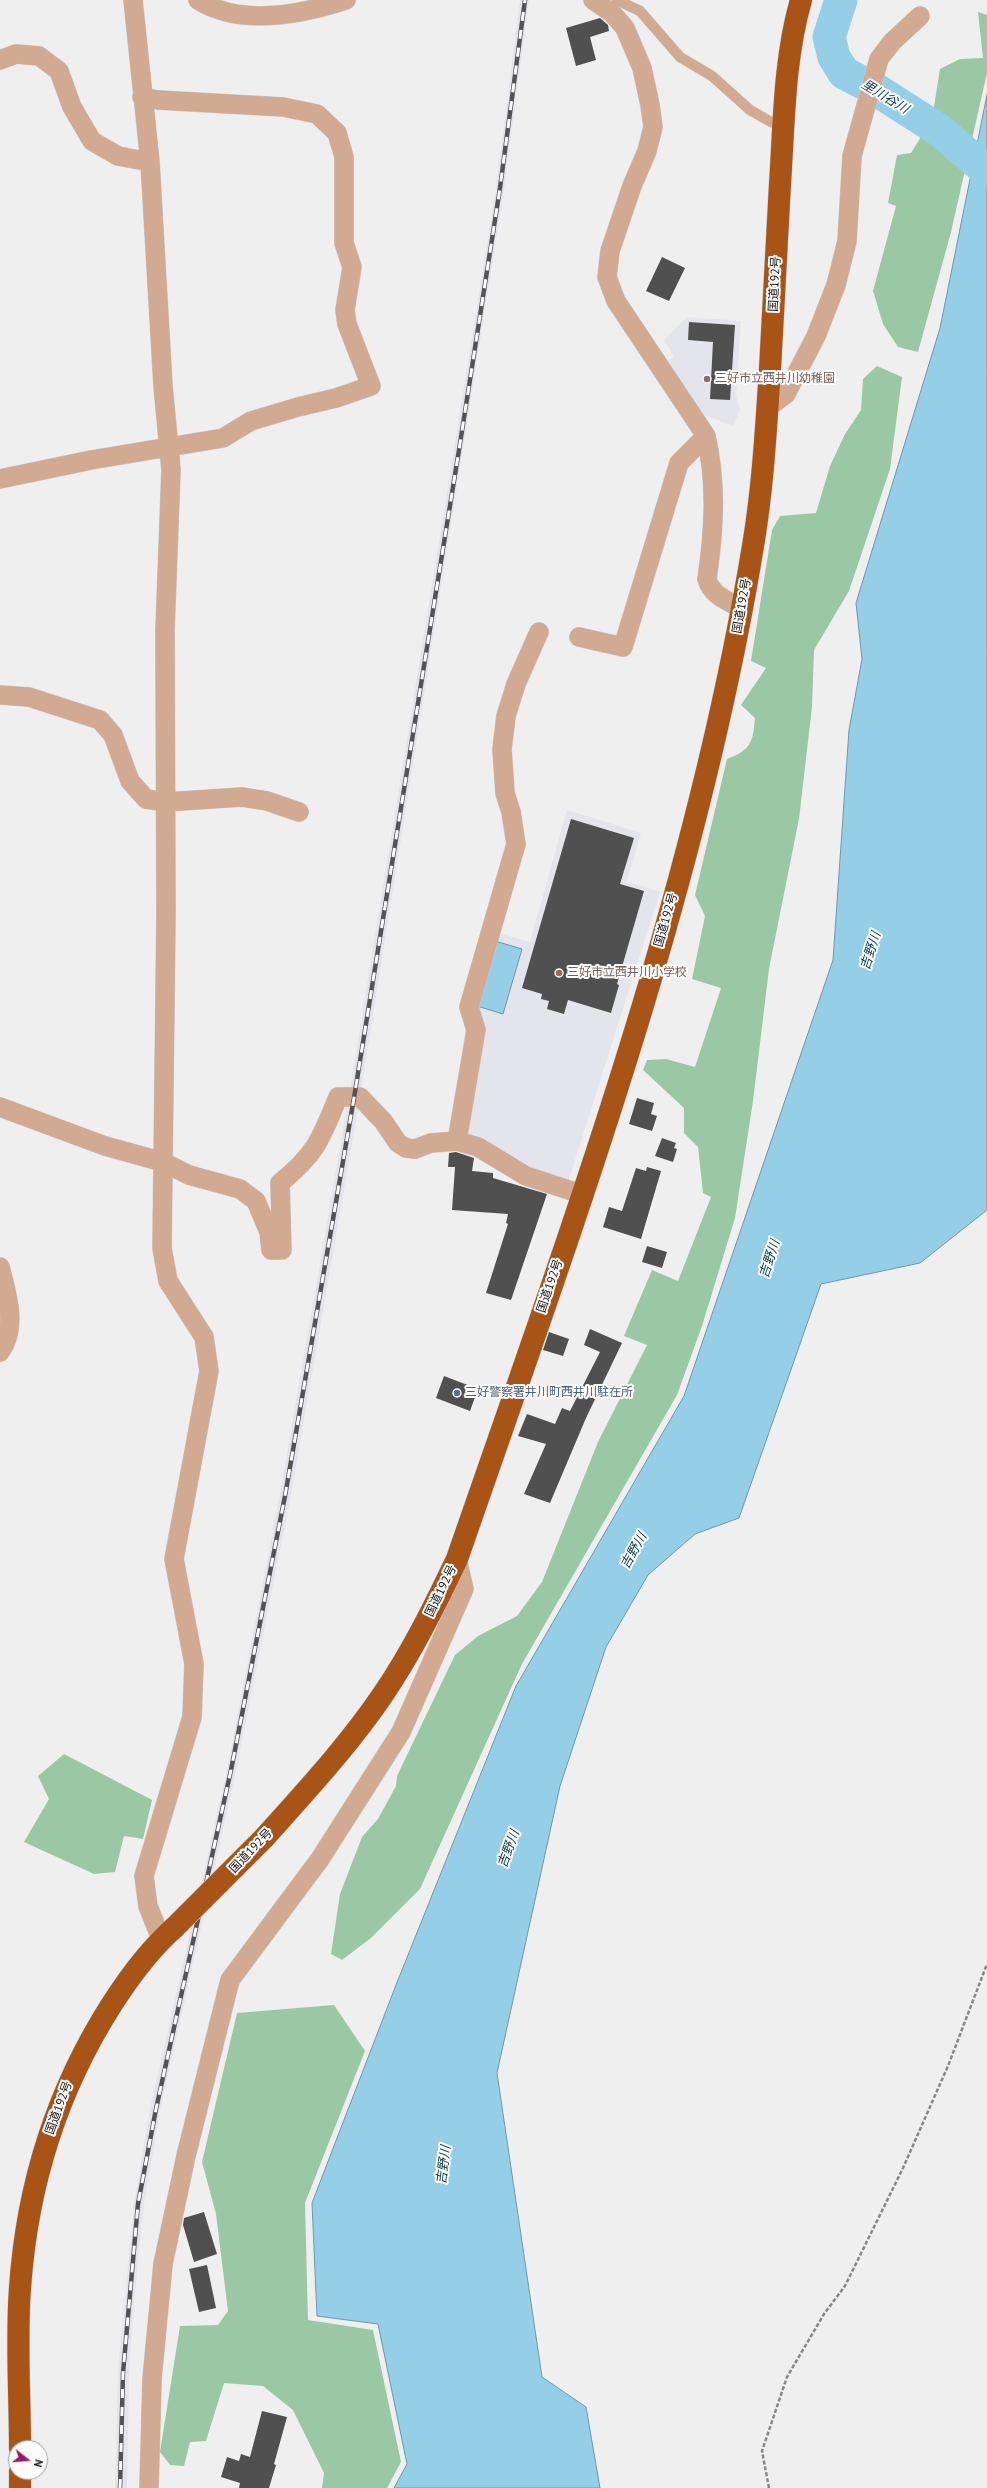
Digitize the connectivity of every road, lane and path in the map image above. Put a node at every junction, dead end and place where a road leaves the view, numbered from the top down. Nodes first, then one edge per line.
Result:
1 (133, 0) edge
2 (198, 0) edge
3 (346, 0) edge
4 (593, 0) edge
5 (617, 0) edge
6 (801, 0) edge
7 (920, 16) dead end
8 (0, 60) edge
9 (142, 97) junction
10 (784, 124) junction
11 (150, 162) junction
12 (767, 408) junction
13 (706, 436) junction
14 (169, 447) junction
15 (0, 479) edge
16 (742, 609) junction
17 (539, 632) dead end
18 (579, 637) dead end
19 (0, 695) edge
20 (166, 802) junction
21 (299, 812) dead end
22 (0, 1107) edge
23 (457, 1141) junction
24 (163, 1162) junction
25 (581, 1194) junction
26 (0, 1267) edge
27 (0, 1352) edge
28 (457, 1559) junction
29 (168, 1933) junction
30 (987, 1964) edge
31 (20, 2440) edge
32 (149, 2488) edge
33 (769, 2488) edge

1 - 9 street
2 - 3 street
4 - 13 street
5 - 10 lane
6 - 10 highway, 国道192号
7 - 12 street
8 - 11 street
9 - 11 street
9 - 14 street
10 - 12 highway, 国道192号
11 - 14 street
12 - 16 highway, 国道192号
13 - 16 street
13 - 18 street
14 - 15 street
14 - 20 street
16 - 25 highway, 国道192号
17 - 23 street
19 - 20 street
20 - 21 street
20 - 24 street
22 - 24 street
23 - 24 street
23 - 25 street
24 - 29 street
25 - 28 highway, 国道192号
26 - 27 street
28 - 29 highway, 国道192号, bridge
28 - 32 street
29 - 31 highway, 国道192号
30 - 33 path

